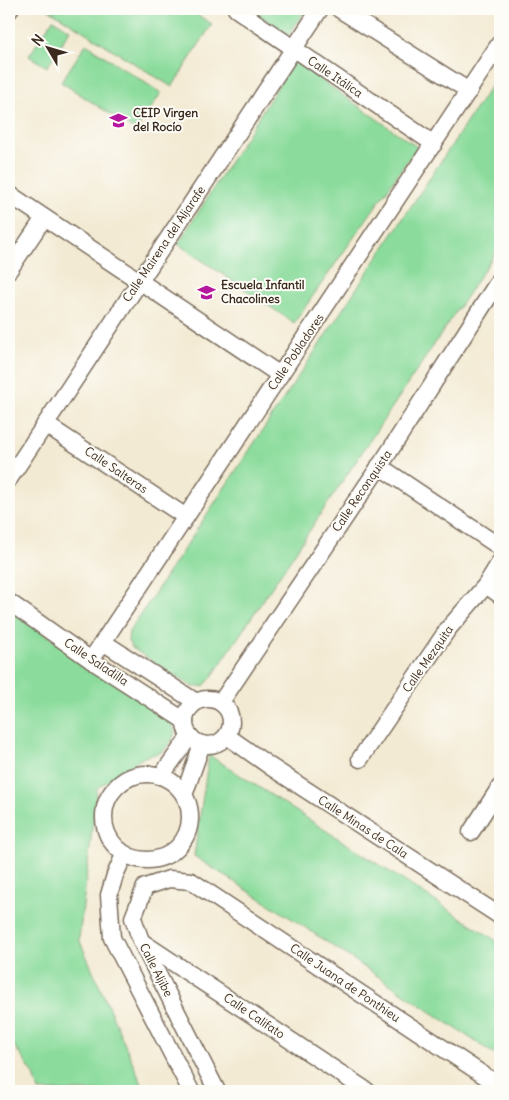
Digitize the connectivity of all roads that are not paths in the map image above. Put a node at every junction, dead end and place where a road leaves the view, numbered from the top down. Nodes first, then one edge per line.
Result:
1 (236, 9) edge
2 (320, 9) edge
3 (339, 9) edge
4 (500, 44) edge
5 (294, 48) junction
6 (469, 91) junction
7 (434, 144) junction
8 (9, 194) edge
9 (44, 218) junction
10 (9, 270) edge
11 (500, 279) edge
12 (140, 281) junction
13 (280, 375) junction
14 (45, 424) junction
15 (379, 466) junction
16 (9, 479) edge
17 (186, 517) junction
18 (500, 547) edge
19 (500, 562) edge
20 (486, 585) junction
21 (500, 595) edge
22 (9, 602) edge
23 (103, 642) junction
24 (91, 660) junction
25 (196, 702) junction
26 (221, 702) junction
27 (192, 734) junction
28 (227, 736) junction
29 (360, 758) dead end
30 (161, 776) junction
31 (500, 788) edge
32 (184, 795) junction
33 (471, 832) dead end
34 (124, 855) junction
35 (190, 881) joint
36 (500, 916) edge
37 (141, 941) junction
38 (500, 1086) edge
39 (219, 1089) edge
40 (191, 1091) edge
41 (367, 1091) edge

1 - 5 street, Calle Itálica
2 - 5 street, Calle Mairena del Aljarafe
3 - 6 street
4 - 6 street, Calle Pobladores
5 - 7 street, Calle Itálica
5 - 12 street, Calle Mairena del Aljarafe
6 - 7 street, Calle Pobladores
7 - 13 street, Calle Pobladores
8 - 9 street
9 - 10 street
9 - 12 street
11 - 15 street, Calle Reconquista
12 - 13 street
12 - 14 street, Calle Mairena del Aljarafe
13 - 17 street, Calle Pobladores
14 - 16 street, Calle Mairena del Aljarafe
14 - 17 street, Calle Salteras
15 - 18 street
15 - 26 street, Calle Reconquista
17 - 23 street, Calle Pobladores
19 - 20 street, Calle Mezquita
20 - 21 street
20 - 29 street, Calle Mezquita
22 - 24 street, Calle Saladilla
23 - 24 street, Calle Pobladores
23 - 25 street, Calle Saladilla
24 - 27 street, Calle Saladilla
25 - 26 street
25 - 27 street
26 - 28 street
27 - 28 street
27 - 30 street
27 - 32 street
28 - 36 street, Calle Minas de Cala
30 - 32 street
30 - 34 street
31 - 33 street
32 - 34 street
34 - 40 street
35 - 37 street, Calle Aljibe
35 - 38 street, Calle Juana de Ponthieu
37 - 39 street, Calle Aljibe
37 - 41 street, Calle Califato

